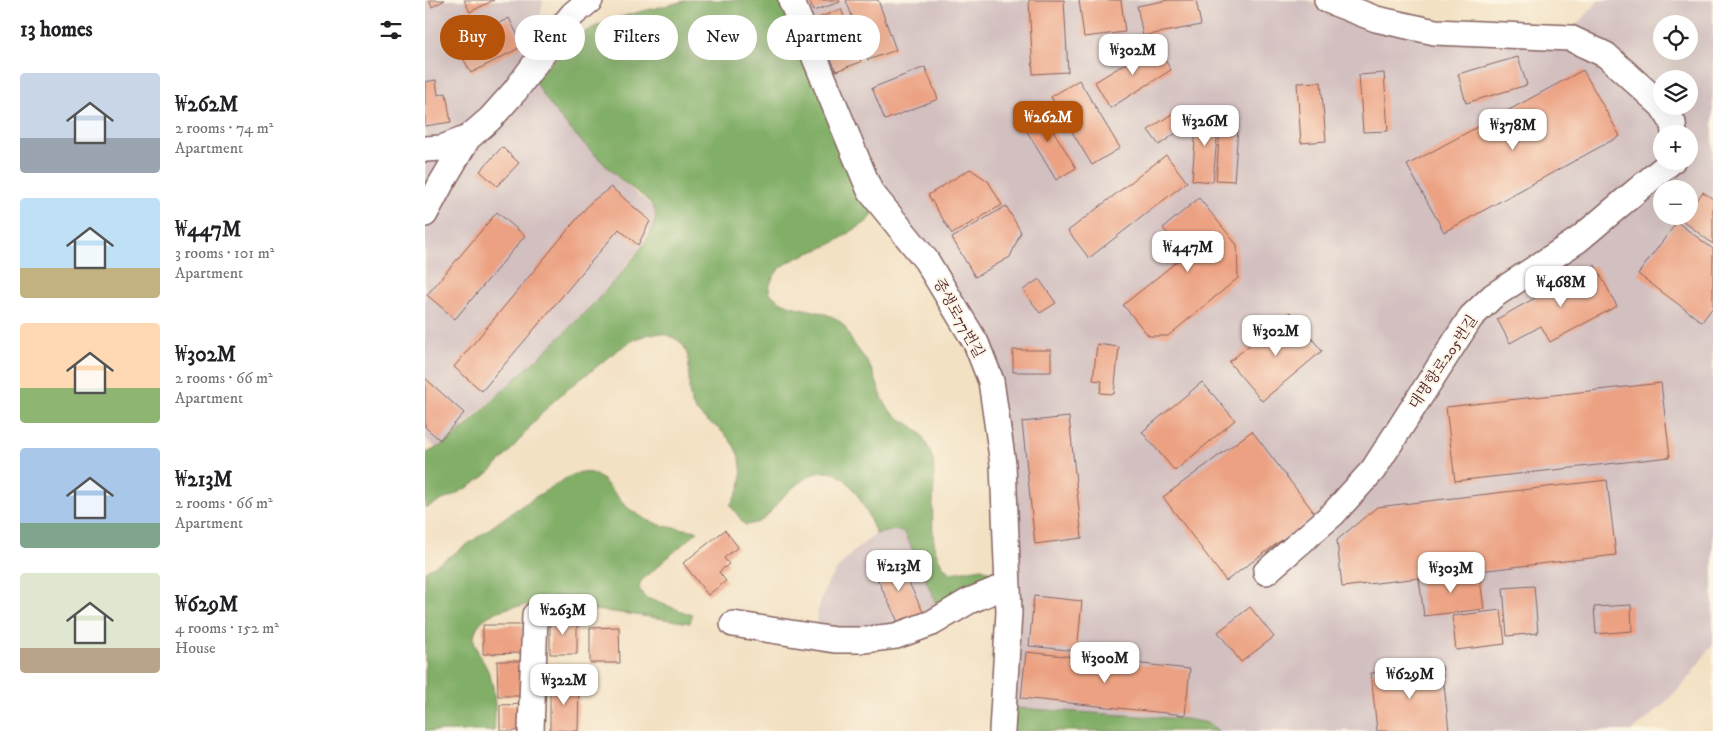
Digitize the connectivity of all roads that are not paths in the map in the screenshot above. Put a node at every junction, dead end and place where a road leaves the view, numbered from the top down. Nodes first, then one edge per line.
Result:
1 (561, 0) edge
2 (590, 0) edge
3 (791, 0) edge
4 (1327, 0) edge
5 (562, 15) edge
6 (572, 15) edge
7 (538, 60) edge
8 (1653, 98) edge
9 (468, 138) junction
10 (425, 150) edge
11 (1661, 170) edge
12 (425, 214) edge
13 (1266, 572) dead end
14 (1008, 584) junction
15 (535, 616) dead end
16 (733, 624) dead end
17 (531, 731) edge
18 (1001, 731) edge

1 - 5 lane
2 - 6 lane
3 - 14 lane, 종생로77번길
4 - 8 lane
7 - 9 lane
9 - 10 lane
9 - 12 lane
11 - 13 lane, 대명항로205번길
14 - 16 lane
14 - 18 lane, 종생로77번길
15 - 17 lane

